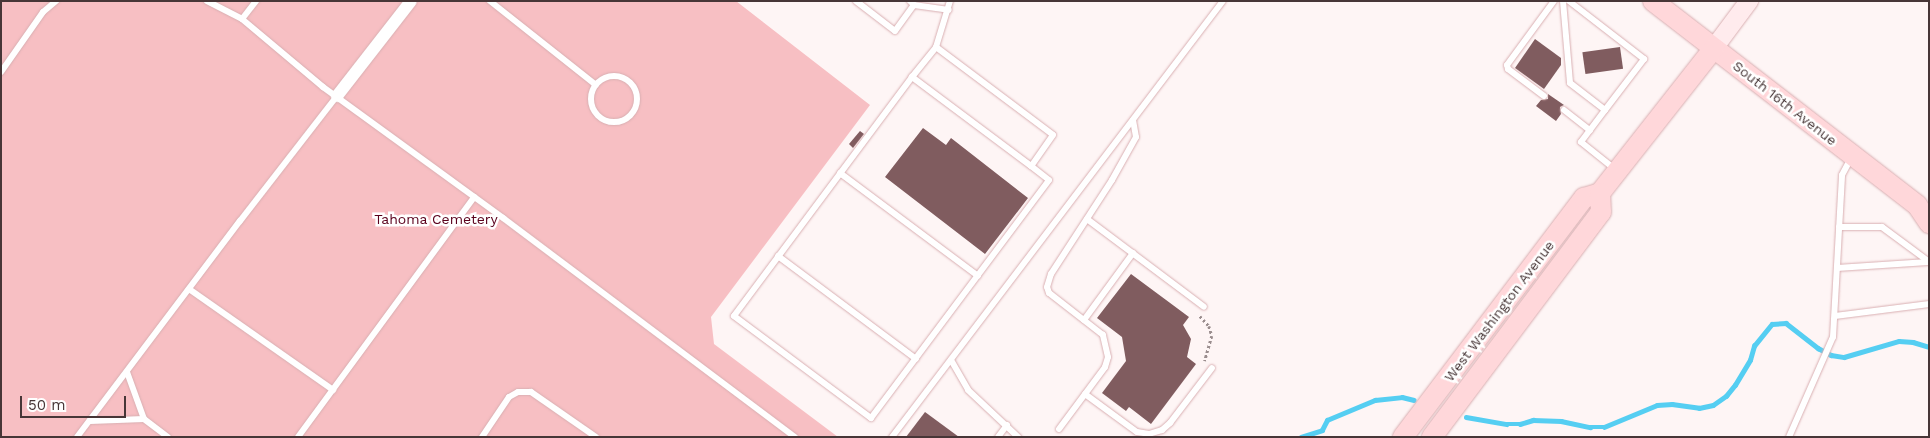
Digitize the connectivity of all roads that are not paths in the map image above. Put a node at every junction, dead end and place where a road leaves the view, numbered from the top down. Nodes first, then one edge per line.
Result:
1 (56, 1) edge
2 (207, 1) edge
3 (256, 1) edge
4 (411, 1) edge
5 (490, 1) edge
6 (856, 1) edge
7 (950, 1) edge
8 (1223, 1) edge
9 (1554, 1) edge
10 (1563, 1) edge
11 (1569, 1) edge
12 (1653, 1) edge
13 (1749, 1) edge
14 (912, 3) edge
15 (949, 10) junction
16 (242, 20) junction
17 (936, 47) junction
18 (1714, 48) junction
19 (1, 72) edge
20 (912, 77) junction
21 (596, 85) junction
22 (337, 96) junction
23 (1544, 96) dead end
24 (1564, 110) dead end
25 (1605, 110) junction
26 (1133, 120) junction
27 (1590, 130) junction
28 (1853, 155) junction
29 (1030, 166) junction
30 (1617, 170) junction
31 (840, 173) junction
32 (1600, 192) junction
33 (474, 196) junction
34 (1923, 207) edge
35 (1087, 219) junction
36 (1929, 223) edge
37 (1839, 226) junction
38 (1133, 254) junction
39 (778, 256) junction
40 (1928, 262) edge
41 (1837, 268) junction
42 (978, 276) junction
43 (189, 289) junction
44 (1929, 304) edge
45 (1204, 307) road end
46 (1835, 316) junction
47 (1084, 320) junction
48 (916, 358) junction
49 (950, 360) junction
50 (1212, 368) road end
51 (127, 372) junction
52 (333, 390) junction
53 (1085, 394) junction
54 (144, 419) junction
55 (90, 422) junction
56 (1007, 425) junction
57 (1059, 429) dead end
58 (77, 437) edge
59 (168, 437) edge
60 (298, 437) edge
61 (482, 437) edge
62 (596, 437) edge
63 (795, 437) edge
64 (892, 437) edge
65 (998, 437) edge
66 (1018, 437) edge
67 (1403, 437) edge
68 (1432, 437) edge
69 (1789, 437) edge

1 - 19 lane
2 - 16 lane
3 - 16 lane
4 - 22 street
5 - 21 lane
6 - 14 lane
7 - 15 lane
8 - 26 lane
9 - 23 lane
10 - 25 lane
11 - 25 lane
12 - 18 main road, South 16th Avenue
13 - 18 main road, West Washington Avenue
14 - 15 lane
15 - 17 lane
16 - 22 lane
17 - 20 lane
17 - 29 lane
18 - 28 main road, South 16th Avenue
18 - 30 main road, West Washington Avenue
20 - 29 lane
20 - 31 lane
21 - 21 lane
22 - 33 lane
22 - 43 lane
24 - 27 lane
25 - 27 lane
26 - 35 lane
26 - 49 lane
27 - 30 lane
28 - 34 main road, South 16th Avenue
28 - 37 lane
29 - 42 lane
30 - 32 main road, West Washington Avenue
31 - 39 lane
31 - 42 lane
32 - 67 main road, West Washington Avenue
32 - 68 main road, West Washington Avenue
33 - 52 lane
33 - 63 lane
34 - 36 main road, South 16th Avenue
35 - 38 lane
35 - 47 lane
37 - 40 lane
37 - 41 lane
38 - 45 lane
38 - 47 lane
39 - 48 lane
39 - 48 lane
40 - 41 lane
41 - 46 lane
42 - 48 lane
43 - 51 lane
43 - 52 lane
44 - 46 lane
46 - 69 lane
47 - 53 lane
49 - 56 lane
49 - 64 lane
50 - 53 lane
51 - 54 lane
51 - 55 lane
52 - 60 lane
53 - 57 lane
54 - 55 lane
54 - 59 lane
55 - 58 lane
56 - 65 lane
56 - 66 lane
61 - 62 lane

